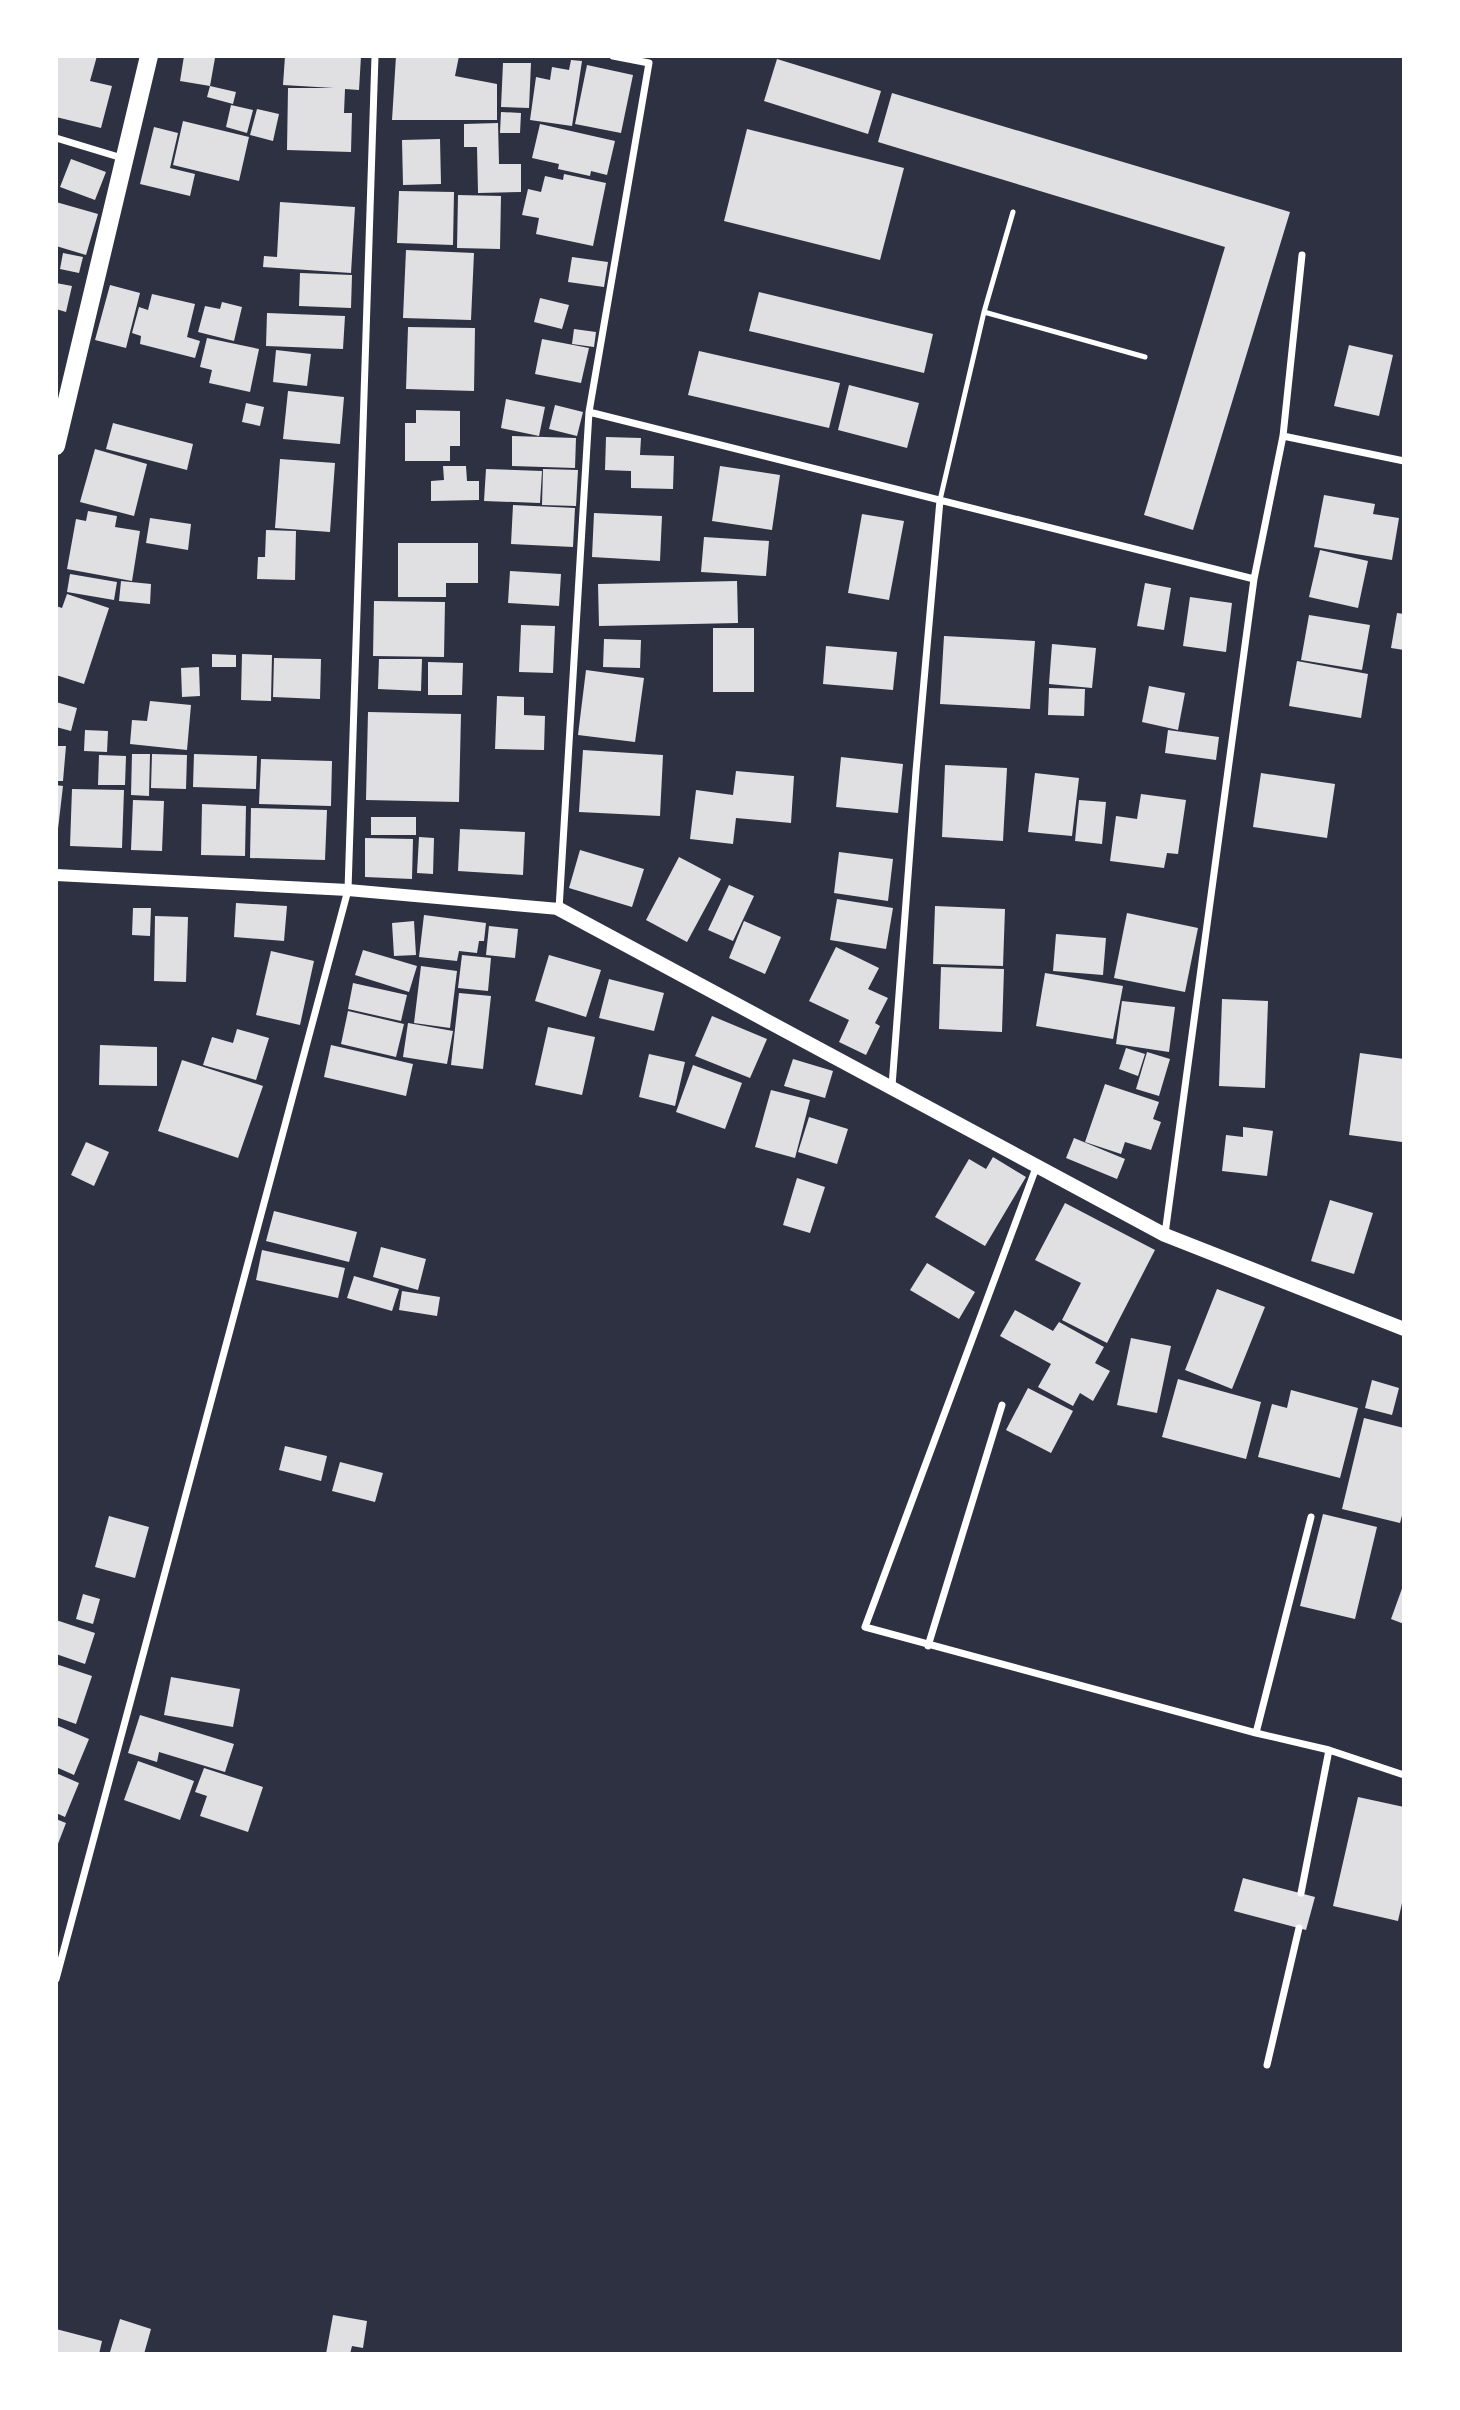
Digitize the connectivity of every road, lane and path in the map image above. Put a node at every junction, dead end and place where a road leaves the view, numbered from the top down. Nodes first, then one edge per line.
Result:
1 (149, 56) edge
2 (375, 56) edge
3 (613, 56) edge
4 (56, 138) edge
5 (124, 159) junction
6 (1013, 212) dead end
7 (1302, 255) dead end
8 (984, 312) junction
9 (1145, 358) dead end
10 (590, 412) junction
11 (1283, 436) junction
12 (56, 446) edge
13 (1404, 461) edge
14 (940, 500) junction
15 (1254, 579) junction
16 (56, 874) edge
17 (348, 890) junction
18 (559, 909) junction
19 (892, 1086) junction
20 (1037, 1164) junction
21 (1165, 1235) junction
22 (1404, 1329) edge
23 (1002, 1405) dead end
24 (1311, 1517) dead end
25 (928, 1646) junction
26 (1256, 1733) junction
27 (1329, 1750) junction
28 (1404, 1775) edge
29 (1301, 1893) dead end
30 (1299, 1928) dead end
31 (56, 1979) edge
32 (1267, 2065) dead end

1 - 5 main road
2 - 17 street
3 - 10 street
4 - 5 street
5 - 12 main road
6 - 8 lane
7 - 11 street
8 - 9 lane
8 - 14 lane
10 - 14 street
10 - 18 street
11 - 13 street
11 - 15 street
14 - 15 street
14 - 19 street
15 - 21 street
16 - 17 street
17 - 18 street
17 - 31 street
18 - 19 main road
19 - 20 main road
20 - 21 main road
20 - 25 street
21 - 22 main road
23 - 25 street
24 - 26 street
25 - 26 street
26 - 27 street
27 - 28 street
27 - 29 street
30 - 32 street

